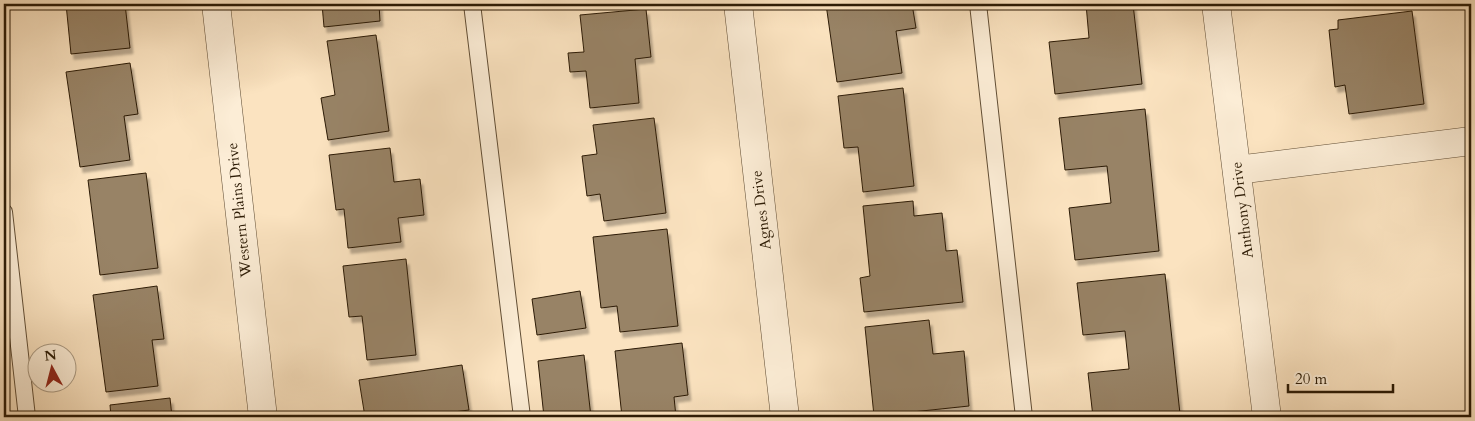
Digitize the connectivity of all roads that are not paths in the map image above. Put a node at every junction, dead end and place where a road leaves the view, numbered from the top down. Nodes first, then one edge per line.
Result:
1 (216, 4) edge
2 (472, 4) edge
3 (738, 4) edge
4 (978, 4) edge
5 (1216, 4) edge
6 (1471, 142) edge
7 (1237, 170) junction
8 (4, 212) edge
9 (27, 417) edge
10 (263, 417) edge
11 (522, 417) edge
12 (786, 417) edge
13 (1024, 417) edge
14 (1267, 417) edge

1 - 10 street, Western Plains Drive
2 - 11 lane
3 - 12 street, Agnes Drive
4 - 13 lane
5 - 7 street, Anthony Drive
6 - 7 street
7 - 14 street, Anthony Drive
8 - 9 lane

